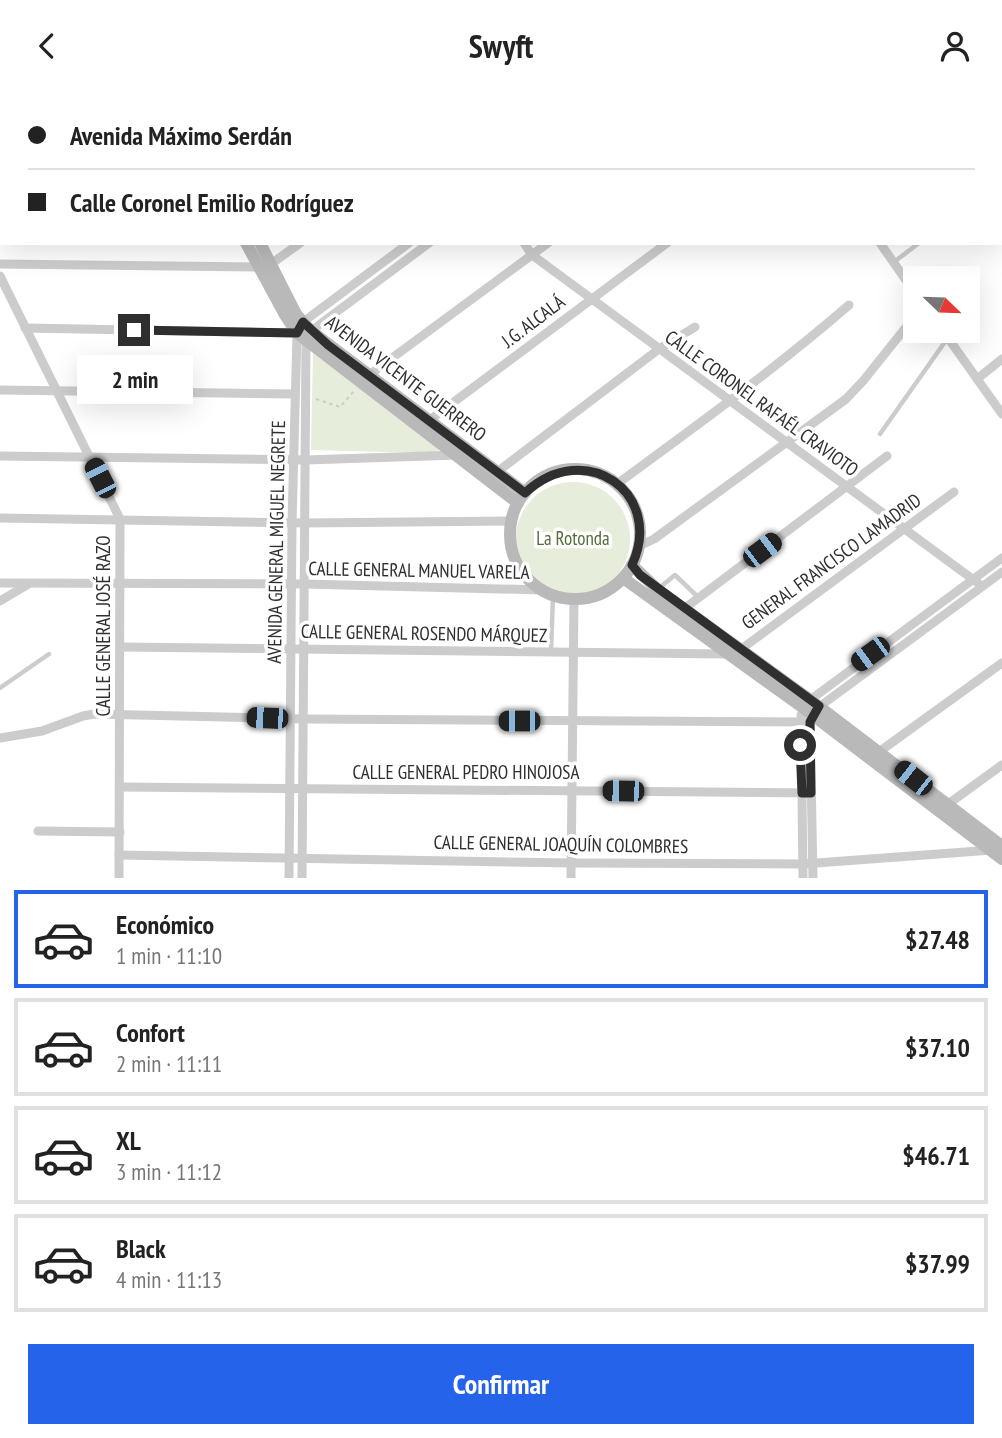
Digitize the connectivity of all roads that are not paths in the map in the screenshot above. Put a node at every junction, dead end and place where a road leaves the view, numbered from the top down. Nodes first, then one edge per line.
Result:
1 (248, 245) edge
2 (260, 245) edge
3 (297, 245) edge
4 (407, 245) edge
5 (426, 245) edge
6 (525, 245) edge
7 (545, 245) edge
8 (664, 245) edge
9 (881, 245) edge
10 (916, 245) edge
11 (532, 255) junction
12 (894, 263) junction
13 (0, 264) edge
14 (265, 266) junction
15 (0, 276) edge
16 (903, 276) edge
17 (592, 299) junction
18 (849, 305) dead end
19 (695, 327) dead end
20 (25, 328) junction
21 (304, 331) junction
22 (903, 331) edge
23 (940, 343) edge
24 (951, 343) edge
25 (659, 349) junction
26 (1002, 359) edge
27 (365, 378) junction
28 (977, 379) junction
29 (0, 390) edge
30 (57, 392) junction
31 (295, 394) junction
32 (729, 402) junction
33 (1002, 414) edge
34 (425, 424) junction
35 (880, 434) dead end
36 (786, 443) junction
37 (471, 452) junction
38 (0, 456) edge
39 (457, 456) junction
40 (887, 456) dead end
41 (89, 457) junction
42 (293, 459) junction
43 (305, 460) junction
44 (497, 472) junction
45 (617, 484) junction
46 (846, 487) junction
47 (954, 492) dead end
48 (522, 498) junction
49 (0, 518) edge
50 (120, 519) junction
51 (512, 521) junction
52 (292, 523) junction
53 (304, 523) junction
54 (904, 529) junction
55 (639, 546) junction
56 (1002, 558) edge
57 (632, 565) junction
58 (1002, 572) edge
59 (623, 578) junction
60 (973, 579) junction
61 (0, 583) edge
62 (29, 584) junction
63 (121, 584) junction
64 (292, 584) junction
65 (304, 584) junction
66 (982, 586) junction
67 (658, 590) junction
68 (548, 592) junction
69 (699, 598) junction
70 (574, 599) junction
71 (0, 601) edge
72 (679, 613) junction
73 (121, 647) junction
74 (292, 648) junction
75 (304, 649) junction
76 (740, 650) junction
77 (551, 652) junction
78 (573, 653) junction
79 (49, 654) dead end
80 (726, 654) junction
81 (1002, 663) edge
82 (0, 688) edge
83 (809, 712) junction
84 (120, 715) junction
85 (292, 719) junction
86 (304, 719) junction
87 (573, 721) junction
88 (0, 738) edge
89 (873, 755) junction
90 (1002, 765) edge
91 (120, 787) junction
92 (290, 789) junction
93 (303, 789) junction
94 (572, 790) junction
95 (806, 793) junction
96 (942, 809) junction
97 (38, 831) dead end
98 (120, 832) junction
99 (998, 848) edge
100 (119, 855) junction
101 (289, 858) junction
102 (303, 858) junction
103 (1002, 859) edge
104 (572, 863) junction
105 (808, 864) junction
106 (119, 878) edge
107 (289, 878) edge
108 (302, 878) edge
109 (571, 878) edge
110 (803, 878) edge
111 (813, 878) edge

1 - 14 main road, AVENIDA VICENTE GUERRERO
2 - 14 main road, AVENIDA VICENTE GUERRERO
3 - 14 street
4 - 21 street
5 - 21 street
6 - 11 street, CALLE CORONEL RAFAÉL CRAVIOTO
7 - 11 street
8 - 17 street, J.G. ALCALÁ
9 - 12 street
10 - 12 lane
11 - 17 street, CALLE CORONEL RAFAÉL CRAVIOTO
11 - 27 street
12 - 16 street
13 - 14 street
14 - 21 main road, AVENIDA VICENTE GUERRERO
15 - 20 street, CALLE GENERAL JOSÉ RAZO
17 - 25 street, CALLE CORONEL RAFAÉL CRAVIOTO
17 - 34 street, J.G. ALCALÁ
18 - 32 street
19 - 25 street
20 - 21 street
20 - 30 street, CALLE GENERAL JOSÉ RAZO
21 - 27 main road, AVENIDA VICENTE GUERRERO
21 - 31 street, AVENIDA GENERAL MIGUEL NEGRETE
21 - 43 street, AVENIDA GENERAL MIGUEL NEGRETE
22 - 36 street
23 - 35 lane
24 - 28 street
25 - 32 street, CALLE CORONEL RAFAÉL CRAVIOTO
25 - 44 street
26 - 28 street
27 - 34 main road, AVENIDA VICENTE GUERRERO
28 - 33 street
29 - 30 street
30 - 31 street
30 - 41 street, CALLE GENERAL JOSÉ RAZO
31 - 42 street, AVENIDA GENERAL MIGUEL NEGRETE
32 - 36 street, CALLE CORONEL RAFAÉL CRAVIOTO
32 - 45 street
34 - 37 main road, AVENIDA VICENTE GUERRERO
34 - 39 main road, AVENIDA VICENTE GUERRERO
36 - 46 street, CALLE CORONEL RAFAÉL CRAVIOTO
36 - 55 street
37 - 39 street
37 - 44 main road, AVENIDA VICENTE GUERRERO
38 - 41 street
39 - 43 street
39 - 48 main road, AVENIDA VICENTE GUERRERO
40 - 46 street
41 - 42 street
41 - 50 street, CALLE GENERAL JOSÉ RAZO
42 - 43 street
42 - 52 street, AVENIDA GENERAL MIGUEL NEGRETE
43 - 53 street, AVENIDA GENERAL MIGUEL NEGRETE
44 - 48 main road, AVENIDA VICENTE GUERRERO
45 - 48 main road
45 - 55 main road
46 - 54 street, CALLE CORONEL RAFAÉL CRAVIOTO
46 - 69 street
47 - 54 street, GENERAL FRANCISCO LAMADRID
48 - 51 main road
49 - 50 street
50 - 52 street
50 - 63 street, CALLE GENERAL JOSÉ RAZO
51 - 53 street
51 - 68 main road
52 - 53 street
52 - 64 street, AVENIDA GENERAL MIGUEL NEGRETE
53 - 65 street, AVENIDA GENERAL MIGUEL NEGRETE
54 - 60 street, CALLE CORONEL RAFAÉL CRAVIOTO
54 - 76 street, GENERAL FRANCISCO LAMADRID
55 - 57 main road
56 - 60 street
57 - 59 main road
57 - 67 main road
58 - 66 street
59 - 70 main road
59 - 72 main road
60 - 66 street, CALLE CORONEL RAFAÉL CRAVIOTO
60 - 83 street
61 - 62 street, CALLE GENERAL MANUEL VARELA
62 - 63 street, CALLE GENERAL MANUEL VARELA
62 - 71 street
63 - 64 street, CALLE GENERAL MANUEL VARELA
63 - 73 street, CALLE GENERAL JOSÉ RAZO
64 - 65 street, CALLE GENERAL MANUEL VARELA
64 - 74 street, AVENIDA GENERAL MIGUEL NEGRETE
65 - 68 street, CALLE GENERAL MANUEL VARELA
65 - 75 street, AVENIDA GENERAL MIGUEL NEGRETE
66 - 83 street
67 - 69 lane
67 - 72 main road
68 - 70 main road
68 - 77 lane
69 - 72 street
70 - 78 street
72 - 76 main road
72 - 80 main road
73 - 74 street, CALLE GENERAL ROSENDO MÁRQUEZ
73 - 84 street, CALLE GENERAL JOSÉ RAZO
74 - 75 street, CALLE GENERAL ROSENDO MÁRQUEZ
74 - 85 street, AVENIDA GENERAL MIGUEL NEGRETE
75 - 77 street, CALLE GENERAL ROSENDO MÁRQUEZ
75 - 86 street, AVENIDA GENERAL MIGUEL NEGRETE
76 - 80 street, GENERAL FRANCISCO LAMADRID
76 - 83 main road
77 - 78 street, CALLE GENERAL ROSENDO MÁRQUEZ
78 - 80 street, CALLE GENERAL ROSENDO MÁRQUEZ
78 - 87 street
79 - 82 lane
80 - 83 main road
81 - 89 street
83 - 87 street
83 - 89 main road
83 - 95 street
84 - 85 street
84 - 88 street
84 - 91 street, CALLE GENERAL JOSÉ RAZO
85 - 86 street
85 - 92 street, AVENIDA GENERAL MIGUEL NEGRETE
86 - 87 street
86 - 93 street, AVENIDA GENERAL MIGUEL NEGRETE
87 - 94 street
89 - 96 main road
90 - 96 street
91 - 92 street, CALLE GENERAL PEDRO HINOJOSA
91 - 98 street, CALLE GENERAL JOSÉ RAZO
92 - 93 street, CALLE GENERAL PEDRO HINOJOSA
92 - 101 street, AVENIDA GENERAL MIGUEL NEGRETE
93 - 94 street, CALLE GENERAL PEDRO HINOJOSA
93 - 102 street, AVENIDA GENERAL MIGUEL NEGRETE
94 - 95 street, CALLE GENERAL PEDRO HINOJOSA
94 - 104 street
95 - 105 street
96 - 99 main road
97 - 98 street
98 - 100 street, CALLE GENERAL JOSÉ RAZO
99 - 103 main road
99 - 105 street, CALLE GENERAL JOAQUÍN COLOMBRES
100 - 101 street, CALLE GENERAL JOAQUÍN COLOMBRES
100 - 106 street, CALLE GENERAL JOSÉ RAZO
101 - 102 street, CALLE GENERAL JOAQUÍN COLOMBRES
101 - 107 street, AVENIDA GENERAL MIGUEL NEGRETE
102 - 104 street, CALLE GENERAL JOAQUÍN COLOMBRES
102 - 108 street, AVENIDA GENERAL MIGUEL NEGRETE
104 - 105 street, CALLE GENERAL JOAQUÍN COLOMBRES
104 - 109 street
105 - 110 street
105 - 111 street

